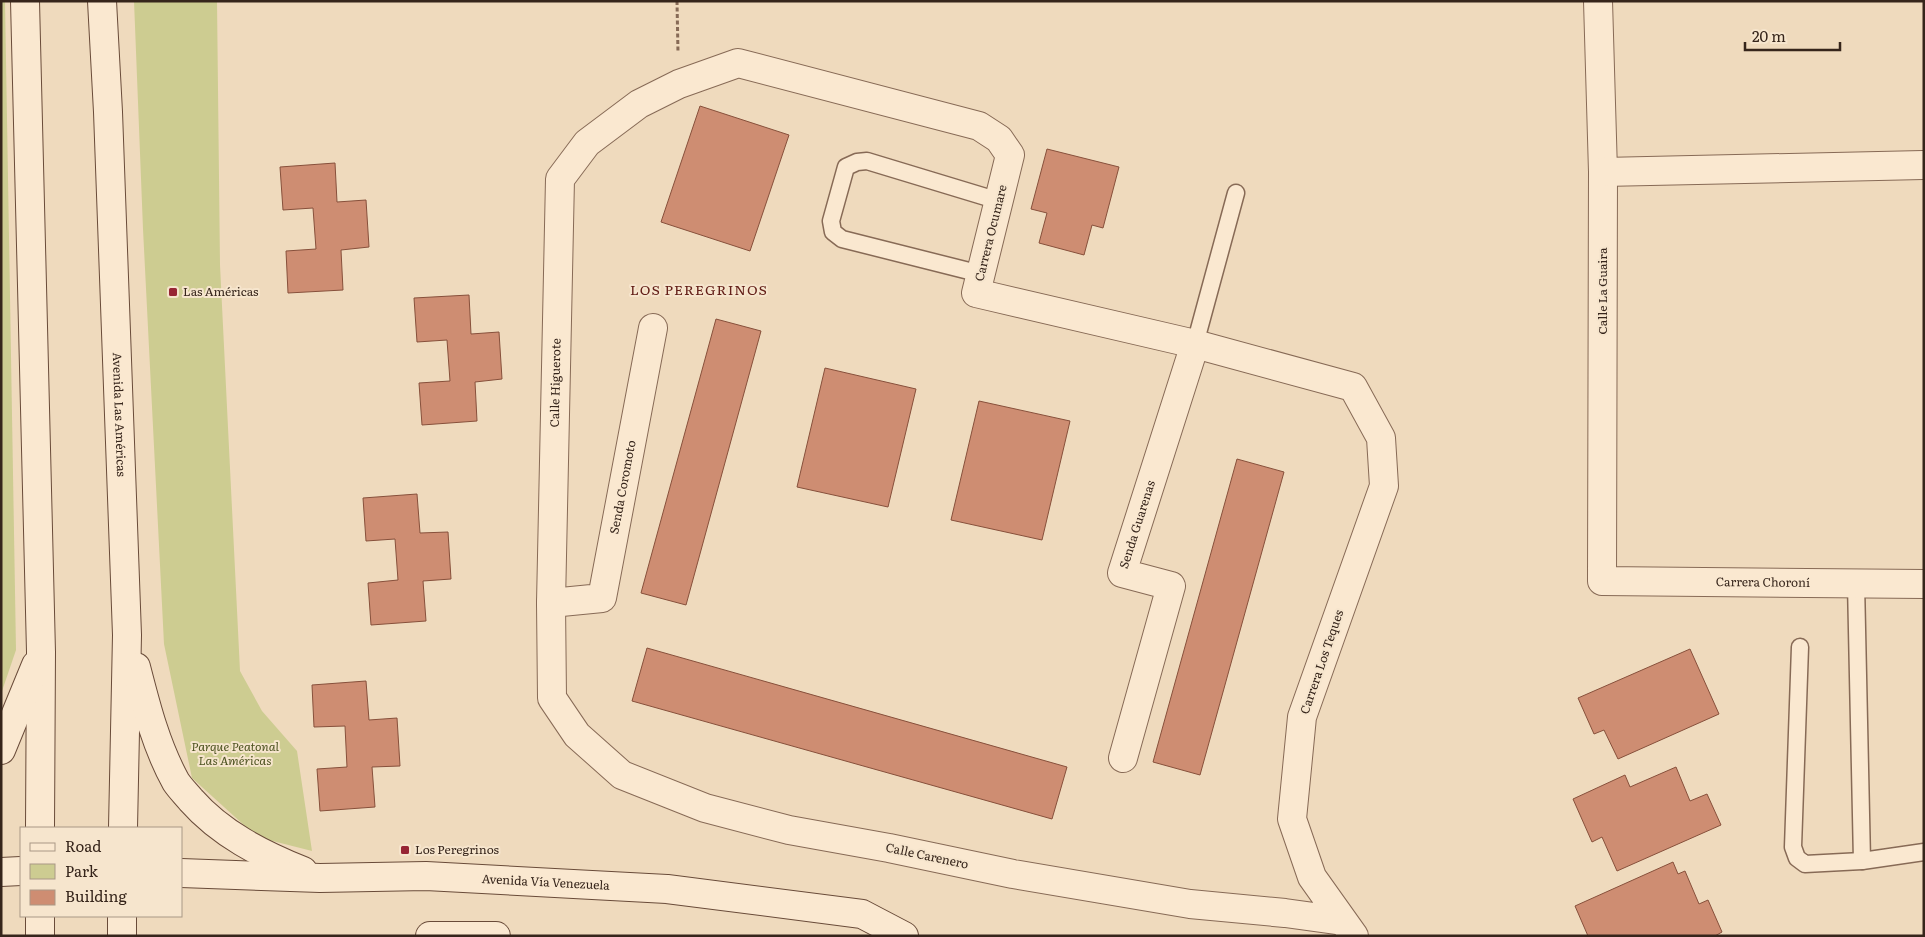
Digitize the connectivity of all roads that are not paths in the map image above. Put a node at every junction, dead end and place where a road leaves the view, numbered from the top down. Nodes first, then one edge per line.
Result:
1 (25, 1) edge
2 (102, 1) edge
3 (1598, 1) edge
4 (639, 104) joint
5 (1923, 165) edge
6 (1603, 172) junction
7 (1236, 193) dead end
8 (999, 201) junction
9 (981, 274) junction
10 (653, 328) dead end
11 (1195, 344) junction
12 (1381, 438) joint
13 (1602, 581) joint
14 (1856, 583) junction
15 (1924, 584) edge
16 (551, 603) junction
17 (127, 634) junction
18 (1800, 646) dead end
19 (41, 652) junction
20 (552, 698) joint
21 (1, 750) edge
22 (1124, 758) dead end
23 (40, 827) edge
24 (123, 827) edge
25 (1924, 852) edge
26 (1862, 861) junction
27 (20, 871) edge
28 (1, 872) edge
29 (182, 873) edge
30 (320, 878) junction
31 (40, 917) edge
32 (122, 917) edge
33 (1349, 928) edge
34 (40, 936) edge
35 (122, 936) edge
36 (430, 936) edge
37 (496, 936) edge
38 (904, 936) edge

1 - 19 street
2 - 17 street, Avenida Las Américas
3 - 6 street, Calle La Guaira
4 - 8 street, Carrera Ocumare
4 - 16 street, Calle Higuerote
5 - 6 street
6 - 13 street, Calle La Guaira
7 - 11 lane
8 - 9 street, Carrera Ocumare
8 - 9 lane
9 - 11 street, Carrera Ocumare
10 - 16 street, Senda Coromoto
11 - 12 street, Carrera Ocumare
11 - 22 street, Senda Guarenas
12 - 33 street, Carrera Los Teques
13 - 14 street, Carrera Choroní
14 - 15 street, Carrera Choroní
14 - 26 lane
16 - 20 street, Calle Higuerote
17 - 24 street, Avenida Las Américas
17 - 30 street
18 - 26 lane
19 - 21 street
19 - 23 street
20 - 33 street, Calle Carenero
25 - 26 lane
27 - 28 street
29 - 30 street, Avenida Vía Venezuela
30 - 38 street, Avenida Vía Venezuela
31 - 34 street
32 - 35 street
36 - 37 street

